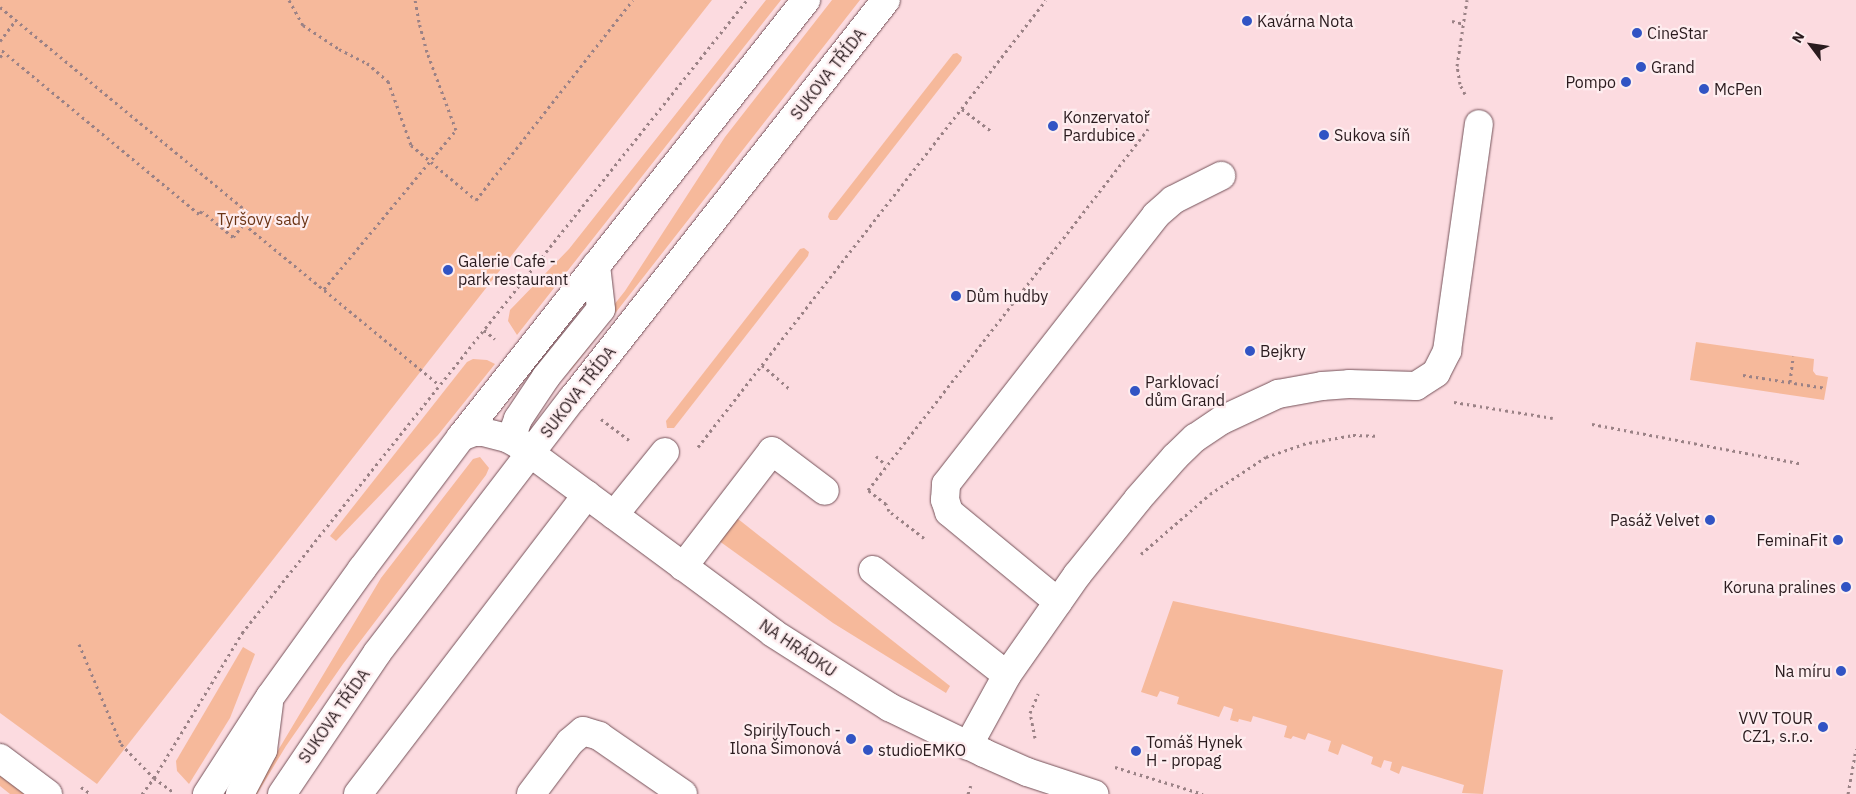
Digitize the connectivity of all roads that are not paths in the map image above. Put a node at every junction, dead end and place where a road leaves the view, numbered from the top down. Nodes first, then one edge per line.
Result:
1 (806, 0) edge
2 (886, 0) edge
3 (1479, 124) road end
4 (1221, 176) dead end
5 (596, 265) junction
6 (461, 437) junction
7 (665, 452) dead end
8 (530, 453) junction
9 (825, 491) dead end
10 (587, 495) junction
11 (614, 515) junction
12 (683, 567) junction
13 (873, 570) dead end
14 (1058, 602) junction
15 (1007, 675) junction
16 (270, 697) junction
17 (968, 746) junction
18 (0, 758) edge
19 (48, 794) edge
20 (207, 794) edge
21 (240, 794) edge
22 (282, 794) edge
23 (358, 794) edge
24 (531, 794) edge
25 (683, 794) edge
26 (1094, 794) edge

1 - 5 street
2 - 8 street, SUKOVA TŘÍDA
3 - 14 street
4 - 14 street
5 - 6 street
5 - 8 street, NA HRÁDKU
6 - 8 street, NA HRÁDKU
6 - 16 street
7 - 11 street
8 - 10 street, NA HRÁDKU
8 - 22 street, SUKOVA TŘÍDA
9 - 12 street
10 - 11 street, NA HRÁDKU
10 - 23 street
11 - 12 street, NA HRÁDKU
12 - 17 street, NA HRÁDKU
13 - 15 street
14 - 15 street
15 - 17 street
16 - 20 street
16 - 21 street
17 - 26 street, NA HRÁDKU
18 - 19 street
24 - 25 street

